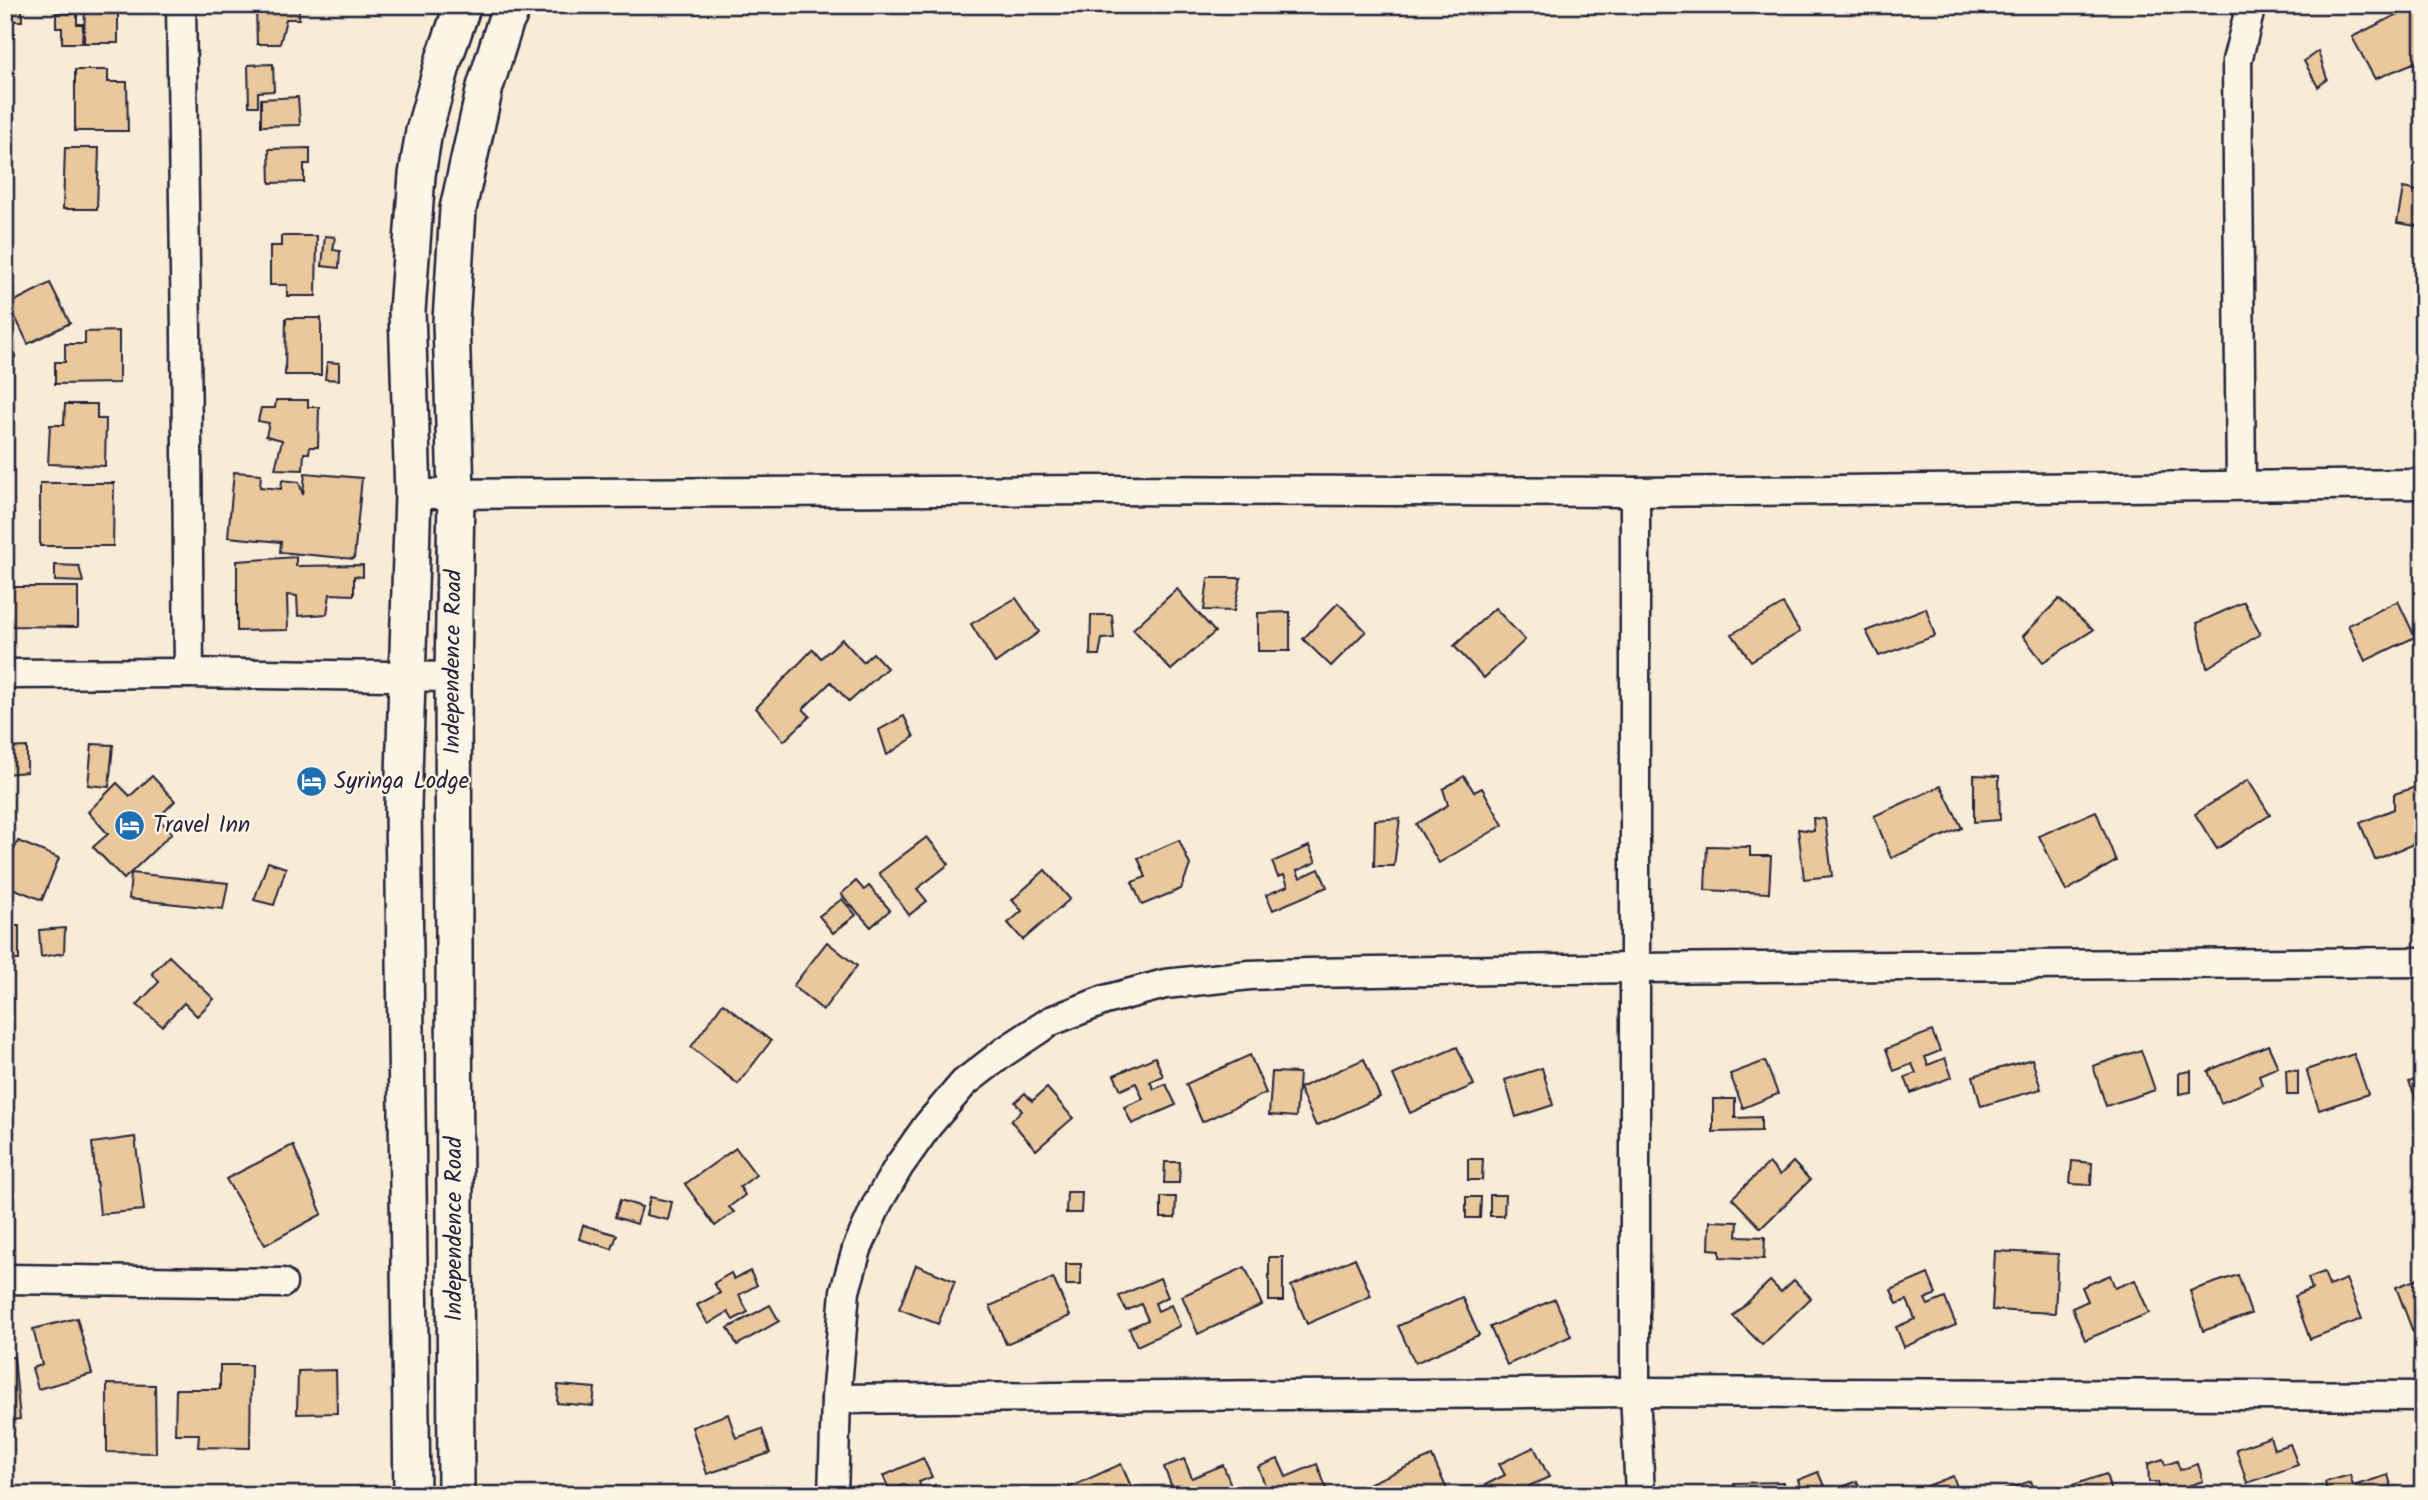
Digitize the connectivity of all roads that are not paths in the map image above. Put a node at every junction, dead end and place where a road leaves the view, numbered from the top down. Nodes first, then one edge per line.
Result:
1 (181, 5) edge
2 (463, 5) edge
3 (514, 5) edge
4 (2250, 5) edge
5 (2423, 484) edge
6 (2241, 485) junction
7 (1635, 492) junction
8 (413, 494) junction
9 (456, 494) junction
10 (189, 673) junction
11 (5, 674) edge
12 (408, 676) junction
13 (453, 677) junction
14 (2423, 962) edge
15 (1633, 968) junction
16 (5, 1279) edge
17 (282, 1283) dead end
18 (1635, 1392) junction
19 (2423, 1396) edge
20 (836, 1399) junction
21 (412, 1495) edge
22 (456, 1495) edge
23 (833, 1495) edge
24 (1640, 1495) edge

1 - 10 street
2 - 8 main road, Independence Road
3 - 9 main road, Independence Road
4 - 6 street
5 - 6 street
6 - 7 street
7 - 9 street
7 - 15 street
8 - 9 street
8 - 12 main road, Independence Road
9 - 13 main road, Independence Road
10 - 11 street
10 - 12 street
12 - 13 street
12 - 21 main road, Independence Road
13 - 22 main road, Independence Road
14 - 15 street
15 - 18 street
15 - 20 street
16 - 17 street
18 - 19 street
18 - 20 street
18 - 24 street
20 - 23 street

